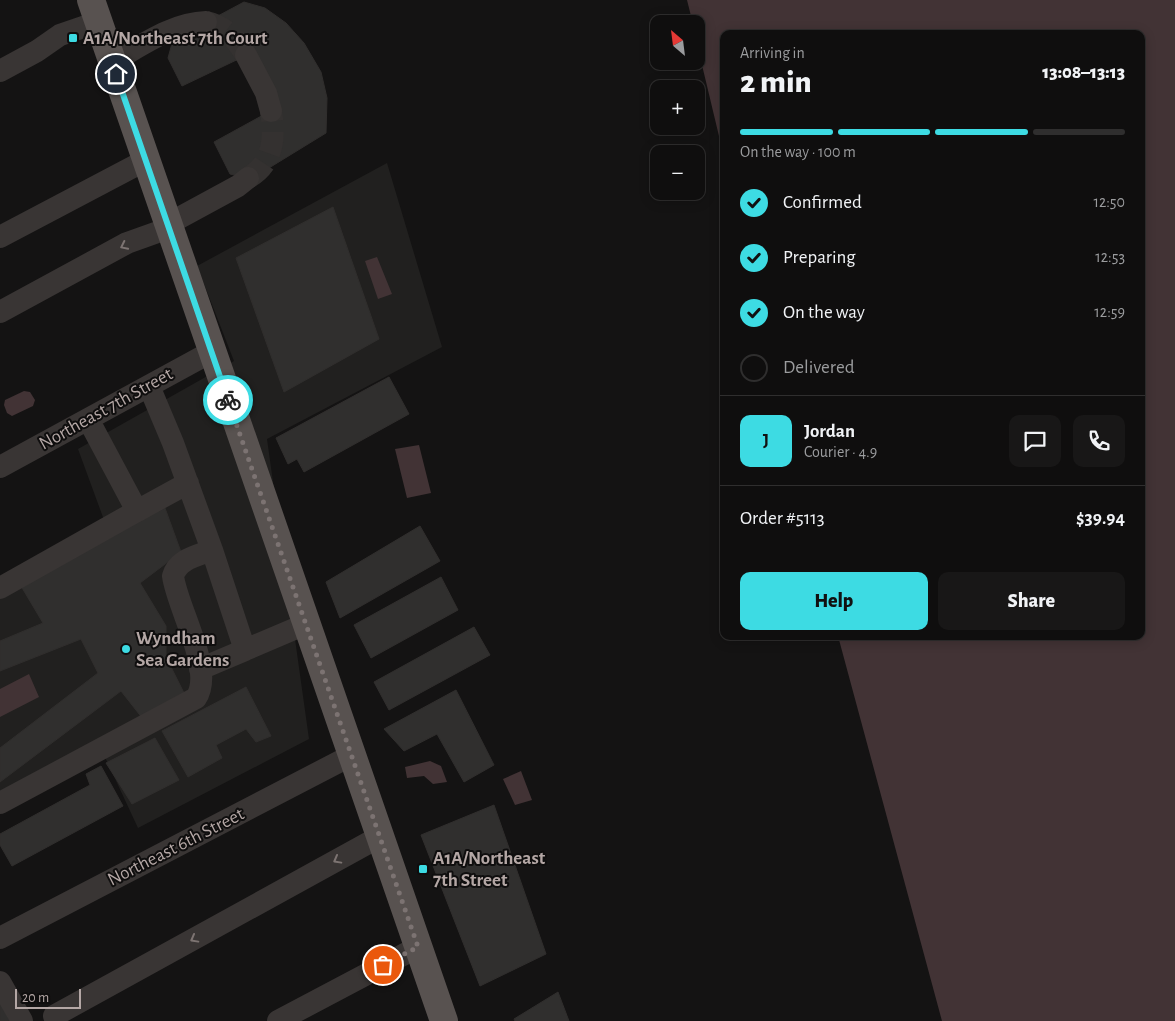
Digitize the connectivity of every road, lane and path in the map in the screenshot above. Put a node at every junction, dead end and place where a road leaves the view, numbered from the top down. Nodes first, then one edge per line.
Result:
1 (97, 8) edge
2 (206, 22) tunnel mouth
3 (246, 55) tunnel mouth
4 (112, 62) junction
5 (0, 70) edge
6 (271, 111) tunnel mouth
7 (146, 160) junction
8 (248, 178) tunnel mouth
9 (169, 226) junction
10 (0, 237) edge
11 (0, 312) edge
12 (211, 352) junction
13 (149, 386) junction
14 (88, 419) junction
15 (0, 467) edge
16 (188, 483) junction
17 (137, 511) junction
18 (212, 550) junction
19 (0, 588) edge
20 (306, 624) junction
21 (245, 650) junction
22 (200, 669) junction
23 (352, 755) junction
24 (0, 803) edge
25 (379, 837) junction
26 (0, 938) edge
27 (418, 947) junction
28 (0, 982) edge
29 (22, 1021) edge
30 (56, 1021) edge
31 (278, 1021) edge
32 (444, 1021) edge

1 - 4 main road
1 - 5 street
2 - 4 street
3 - 6 street
4 - 7 main road
7 - 9 main road
7 - 10 street
8 - 9 street
9 -> 11 street
9 - 12 main road
12 - 13 street, Northeast 7th Street
12 - 20 main road
13 - 14 street, Northeast 7th Street
13 - 16 street
14 - 15 street, Northeast 7th Street
14 - 17 street
16 - 17 street
16 - 18 street
17 - 19 street
18 - 21 street
18 - 22 street
20 - 21 street
20 - 23 main road
21 - 22 street
22 - 24 street
23 - 25 main road
23 - 26 street, Northeast 6th Street
25 - 27 main road
25 -> 30 street
27 - 31 street
27 - 32 main road
28 - 29 street

